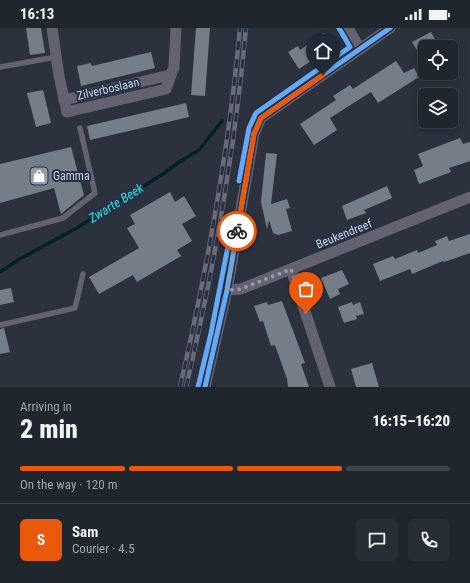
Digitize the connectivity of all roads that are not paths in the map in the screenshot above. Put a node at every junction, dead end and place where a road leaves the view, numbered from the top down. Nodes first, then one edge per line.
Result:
1 (52, 28) edge
2 (176, 28) edge
3 (348, 28) edge
4 (390, 28) edge
5 (360, 49) junction
6 (56, 57) junction
7 (0, 67) edge
8 (80, 128) dead end
9 (470, 197) edge
10 (0, 236) edge
11 (291, 269) junction
12 (83, 274) dead end
13 (227, 290) junction
14 (0, 325) edge
15 (205, 387) edge
16 (330, 387) edge

1 - 6 street
2 - 6 street, Zilverboslaan
3 - 5 street
4 - 5 street
5 - 13 street
6 - 7 lane
8 - 10 lane
9 - 11 street, Beukendreef
11 - 13 street, Beukendreef
11 - 16 street
12 - 14 lane
13 - 15 street

